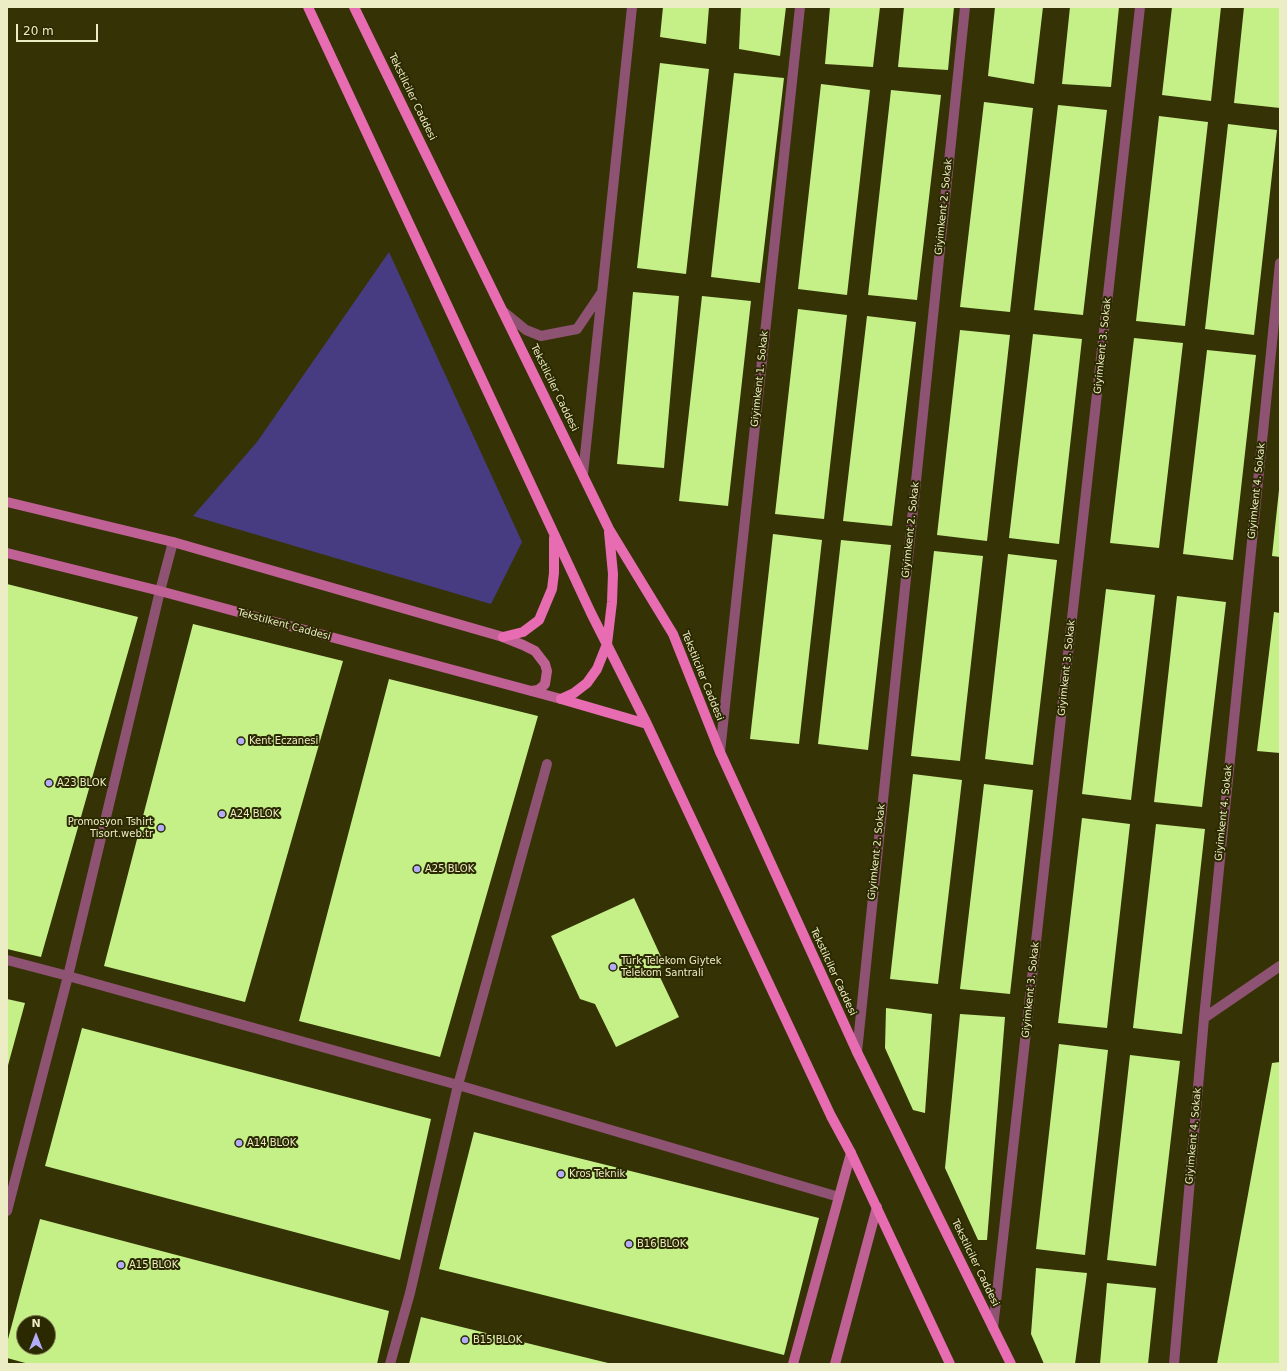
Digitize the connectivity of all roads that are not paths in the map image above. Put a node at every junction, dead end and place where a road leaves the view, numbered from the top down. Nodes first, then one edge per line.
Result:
1 (308, 7) edge
2 (354, 7) edge
3 (632, 7) edge
4 (800, 7) edge
5 (965, 7) edge
6 (1140, 7) edge
7 (1280, 263) edge
8 (603, 290) junction
9 (504, 312) junction
10 (583, 474) junction
11 (7, 502) edge
12 (609, 529) junction
13 (554, 534) junction
14 (174, 542) junction
15 (7, 552) edge
16 (160, 592) junction
17 (504, 637) junction
18 (607, 644) junction
19 (531, 691) junction
20 (561, 699) junction
21 (647, 724) junction
22 (720, 752) junction
23 (547, 764) dead end
24 (7, 960) edge
25 (1280, 966) edge
26 (68, 976) junction
27 (1204, 1018) junction
28 (857, 1052) junction
29 (458, 1085) junction
30 (851, 1153) junction
31 (839, 1197) junction
32 (876, 1207) junction
33 (7, 1211) edge
34 (993, 1328) junction
35 (390, 1364) edge
36 (793, 1364) edge
37 (835, 1364) edge
38 (950, 1364) edge
39 (1011, 1364) edge
40 (1174, 1364) edge

1 - 13 main road
2 - 9 main road, Tekstilciler Caddesi
3 - 8 street
4 - 22 street, Giyimkent 1. Sokak
5 - 28 street, Giyimkent 2. Sokak
6 - 34 street, Giyimkent 3. Sokak
7 - 27 street, Giyimkent 4. Sokak
8 - 9 street
8 - 10 street
9 - 10 main road, Tekstilciler Caddesi
10 - 12 main road, Tekstilciler Caddesi
11 - 14 main road
12 - 18 main road
12 - 22 main road, Tekstilciler Caddesi
13 - 17 main road
13 - 18 main road
14 - 16 street
14 - 17 main road
15 - 16 main road, Tekstilkent Caddesi
16 - 19 main road, Tekstilkent Caddesi
16 - 26 street
17 - 19 main road
18 - 20 main road
18 - 21 main road
19 - 20 main road, Tekstilkent Caddesi
20 - 21 main road
21 - 30 main road
22 - 28 main road, Tekstilciler Caddesi
23 - 29 street
24 - 26 street
25 - 27 street
26 - 29 street
26 - 33 street
27 - 40 street, Giyimkent 4. Sokak
28 - 34 main road, Tekstilciler Caddesi
29 - 31 street
29 - 35 street
30 - 31 main road
30 - 32 main road
31 - 36 main road
32 - 37 main road
32 - 38 main road
34 - 39 main road, Tekstilciler Caddesi

